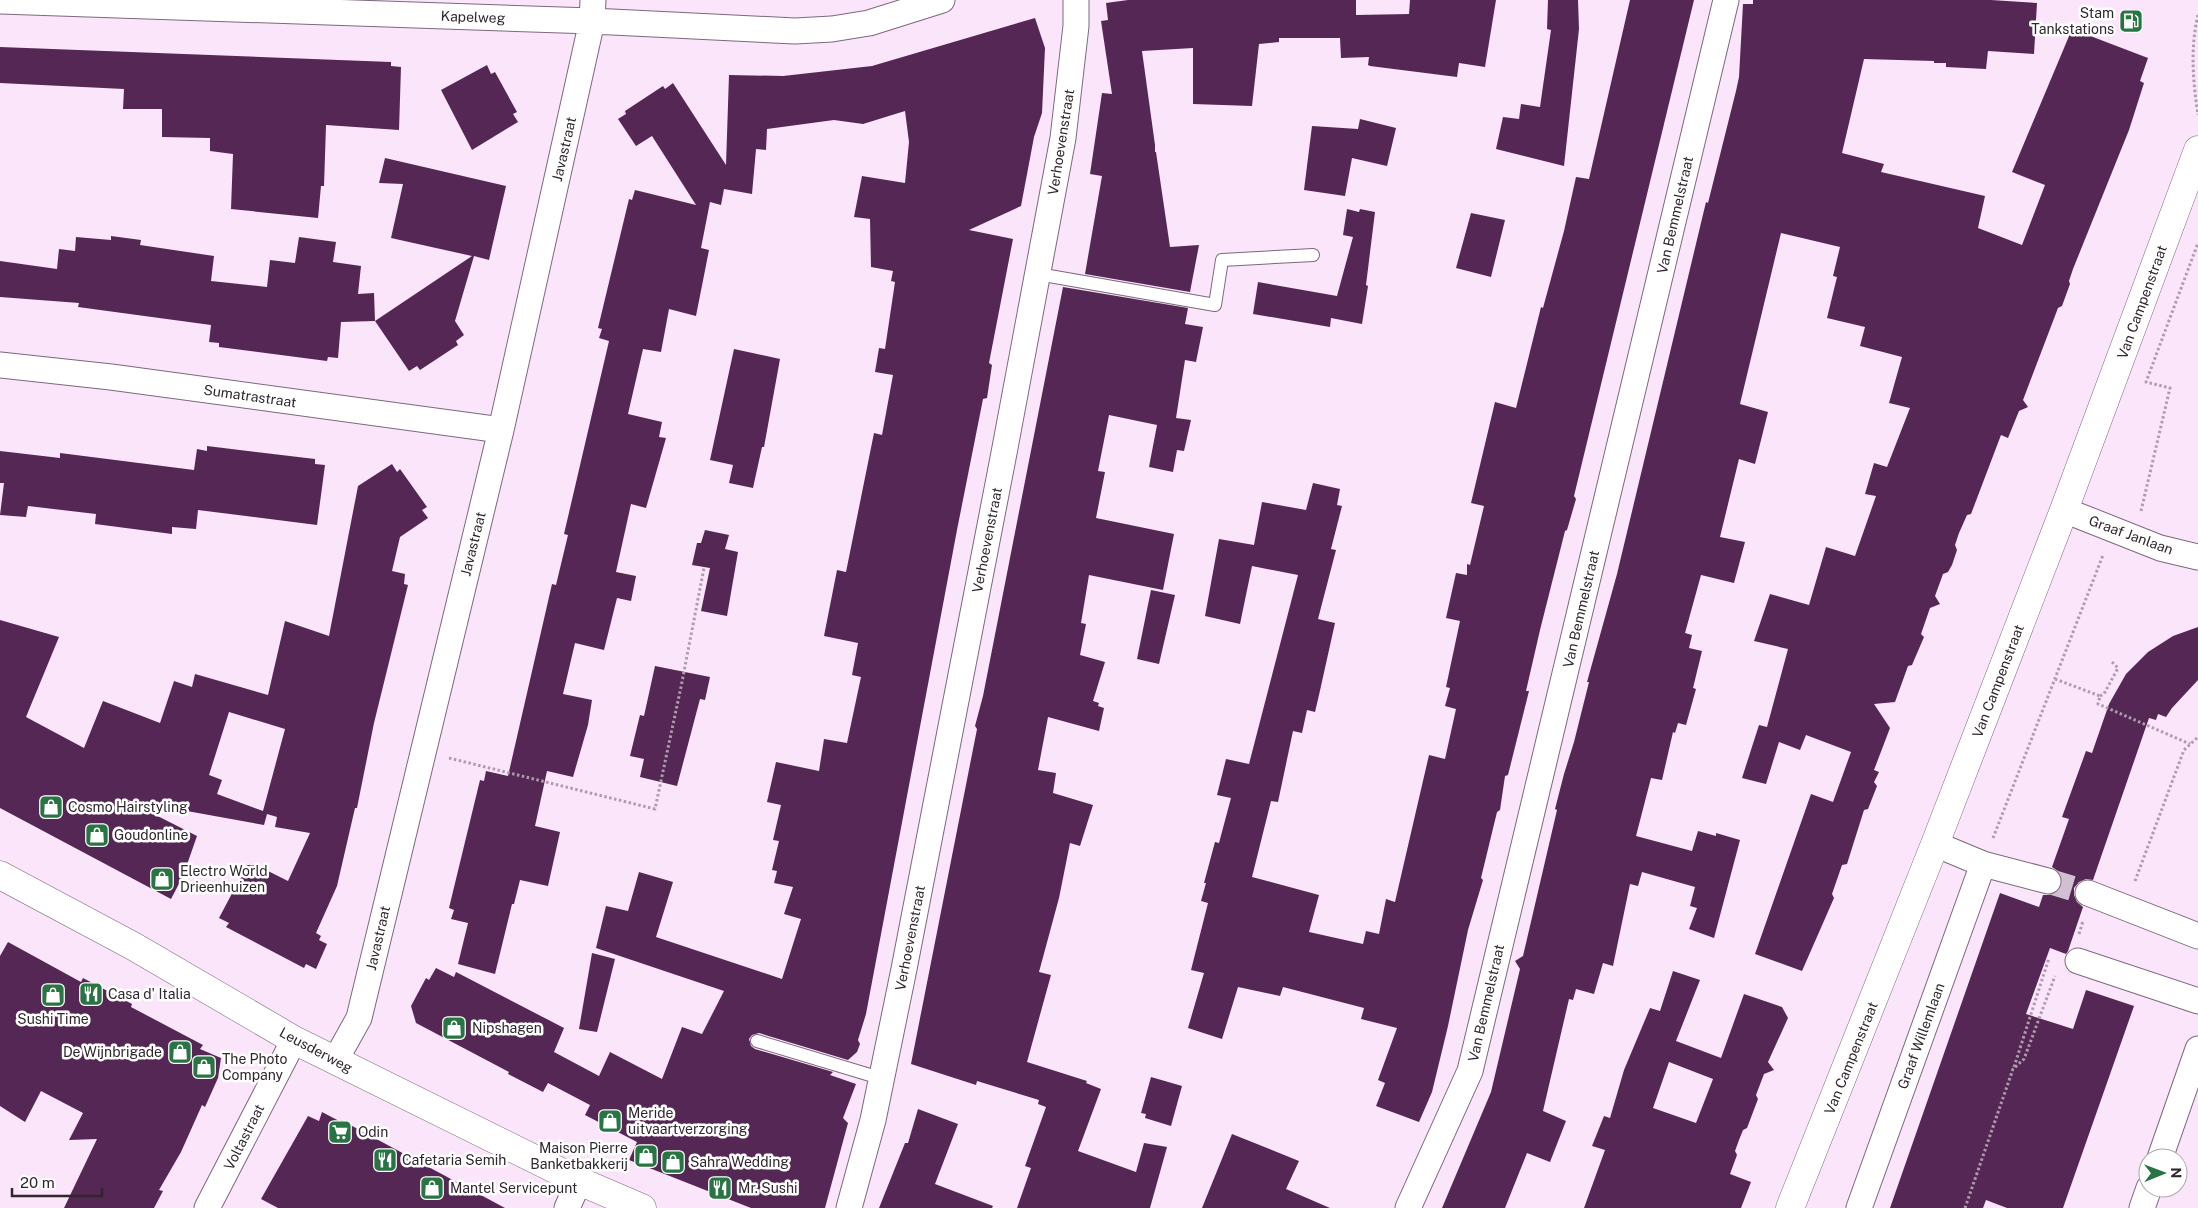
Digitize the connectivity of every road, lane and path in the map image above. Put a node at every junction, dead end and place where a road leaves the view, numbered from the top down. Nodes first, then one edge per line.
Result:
1 (0, 0) edge
2 (942, 0) edge
3 (1076, 0) edge
4 (1726, 0) edge
5 (237, 4) edge
6 (538, 9) edge
7 (593, 10) edge
8 (2198, 15) edge
9 (2198, 115) edge
10 (2198, 150) edge
11 (2198, 243) edge
12 (1313, 254) dead end
13 (1038, 274) junction
14 (0, 365) edge
15 (501, 430) junction
16 (2064, 510) junction
17 (2124, 534) junction
18 (2198, 557) edge
19 (704, 568) dead end
20 (2112, 662) dead end
21 (2055, 679) junction
22 (2100, 696) junction
23 (2198, 737) edge
24 (2190, 744) junction
25 (422, 751) junction
26 (1935, 844) junction
27 (1983, 864) junction
28 (0, 876) edge
29 (2048, 881) tunnel mouth
30 (2088, 893) tunnel mouth
31 (2126, 907) junction
32 (2198, 936) edge
33 (2078, 962) joint
34 (2198, 1001) edge
35 (2033, 1003) dead end
36 (294, 1040) junction
37 (757, 1041) dead end
38 (2198, 1049) edge
39 (335, 1061) junction
40 (2013, 1069) junction
41 (880, 1078) junction
42 (2163, 1148) edge
43 (579, 1181) junction
44 (207, 1208) edge
45 (567, 1208) edge
46 (642, 1208) edge
47 (849, 1208) edge
48 (1408, 1208) edge
49 (1790, 1208) edge
50 (1859, 1208) edge
51 (1965, 1208) edge

1 - 5 street, Kapelweg
2 - 7 street, Kapelweg
3 - 13 street, Verhoevenstraat
4 - 48 street, Van Bemmelstraat
5 - 6 street, Kapelweg
6 - 7 street, Kapelweg
7 - 15 street, Javastraat
8 - 9 path
10 - 16 street, Van Campenstraat
11 - 17 path
12 - 13 lane
13 - 41 street, Verhoevenstraat
14 - 15 street, Sumatrastraat
15 - 25 street, Javastraat
16 - 17 street, Graaf Janlaan
16 - 26 street, Van Campenstraat
17 - 18 street, Graaf Janlaan
17 - 21 path
19 - 25 path
20 - 22 path
21 - 22 path
21 - 27 path
22 - 24 path
23 - 24 path
24 - 31 path
25 - 39 street, Javastraat
26 - 27 street
26 - 49 street, Van Campenstraat
27 - 29 street
27 - 50 street, Graaf Willemlaan
28 - 36 street, Leusderweg
30 - 31 street
31 - 32 street
33 - 34 street
33 - 40 path
35 - 40 path
36 - 39 street, Leusderweg
36 - 44 street, Voltastraat
37 - 41 lane
38 - 42 street
39 - 43 street, Leusderweg
40 - 51 path
41 - 47 street, Verhoevenstraat
43 - 45 street
43 - 46 street, Leusderweg

